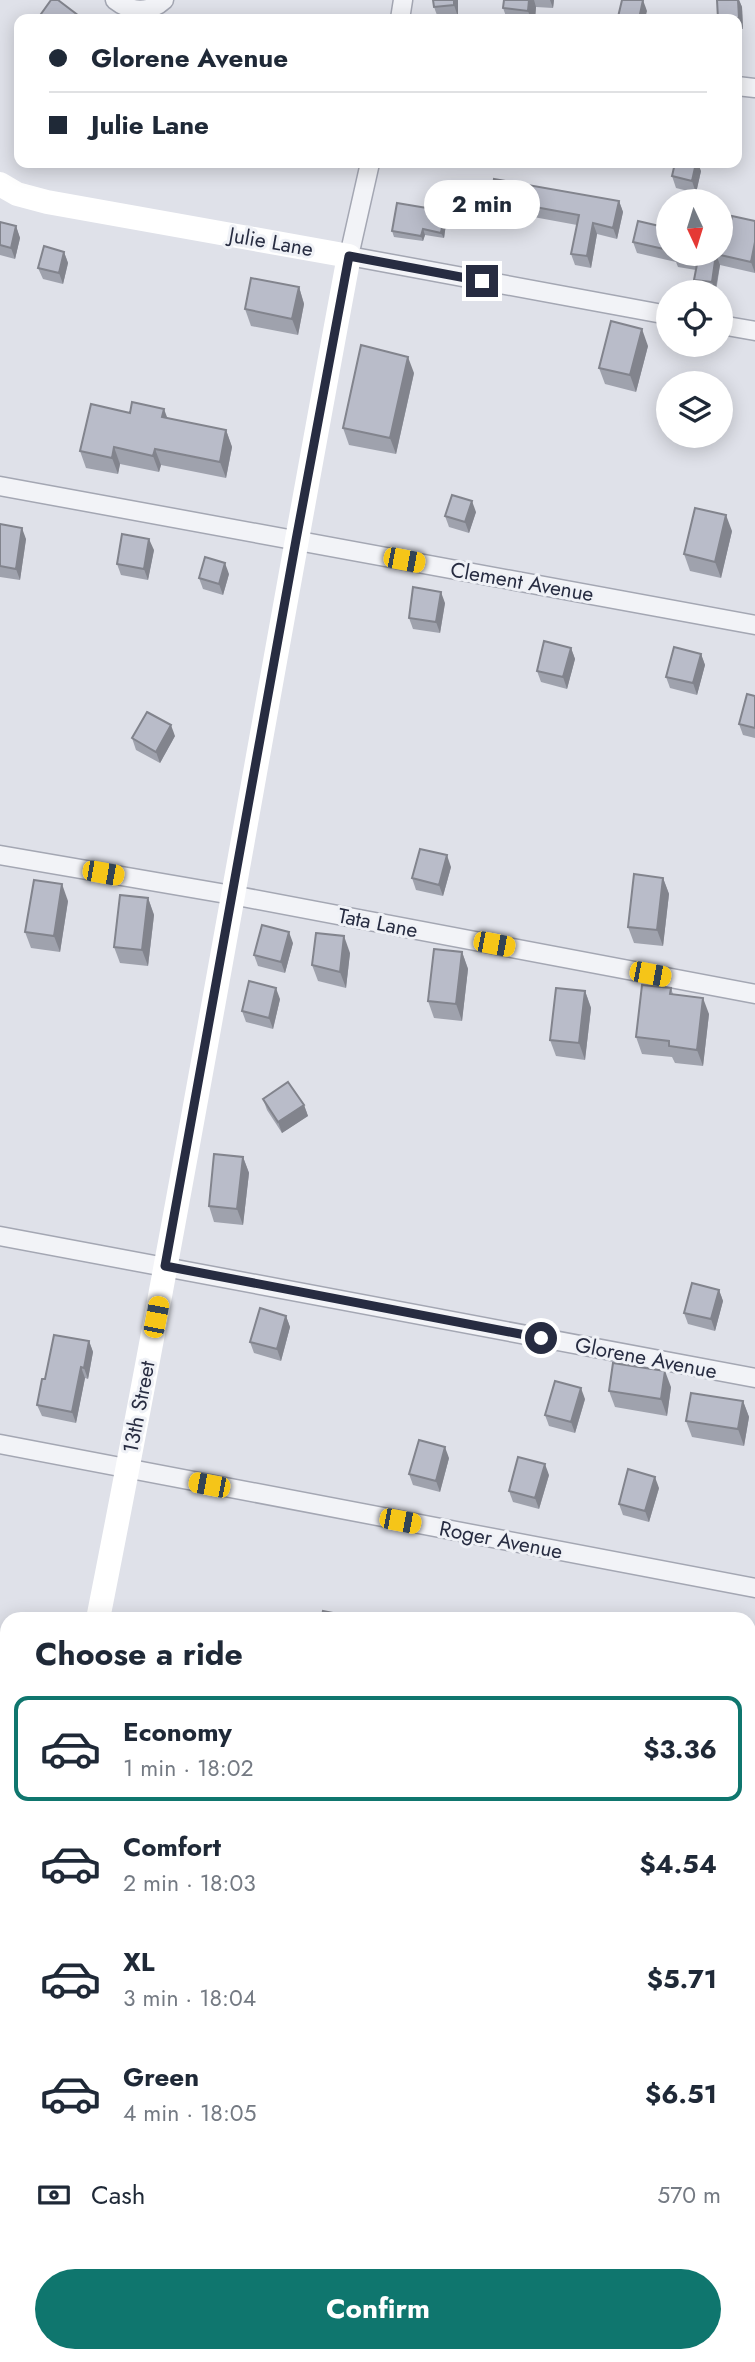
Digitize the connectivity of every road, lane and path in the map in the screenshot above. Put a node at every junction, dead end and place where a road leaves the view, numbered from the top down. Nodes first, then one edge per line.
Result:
1 (115, 0) edge
2 (164, 0) edge
3 (369, 168) edge
4 (0, 184) edge
5 (349, 256) junction
6 (656, 313) edge
7 (733, 327) edge
8 (755, 331) edge
9 (0, 486) edge
10 (296, 540) junction
11 (755, 625) edge
12 (0, 856) edge
13 (232, 895) junction
14 (755, 993) edge
15 (0, 1236) edge
16 (165, 1266) junction
17 (755, 1378) edge
18 (0, 1444) edge
19 (128, 1469) junction
20 (755, 1588) edge
21 (99, 1612) edge

1 - 2 street
3 - 5 street, 13th Street
4 - 5 street, Julie Lane
5 - 6 street, Julie Lane
5 - 10 street, 13th Street
7 - 8 street
9 - 10 street, Clement Avenue
10 - 11 street, Clement Avenue
10 - 13 street, 13th Street
12 - 13 street, Tata Lane
13 - 14 street, Tata Lane
13 - 16 street, 13th Street
15 - 16 street, Glorene Avenue
16 - 17 street, Glorene Avenue
16 - 19 street, 13th Street
18 - 19 street, Roger Avenue
19 - 20 street, Roger Avenue
19 - 21 street, 13th Street

